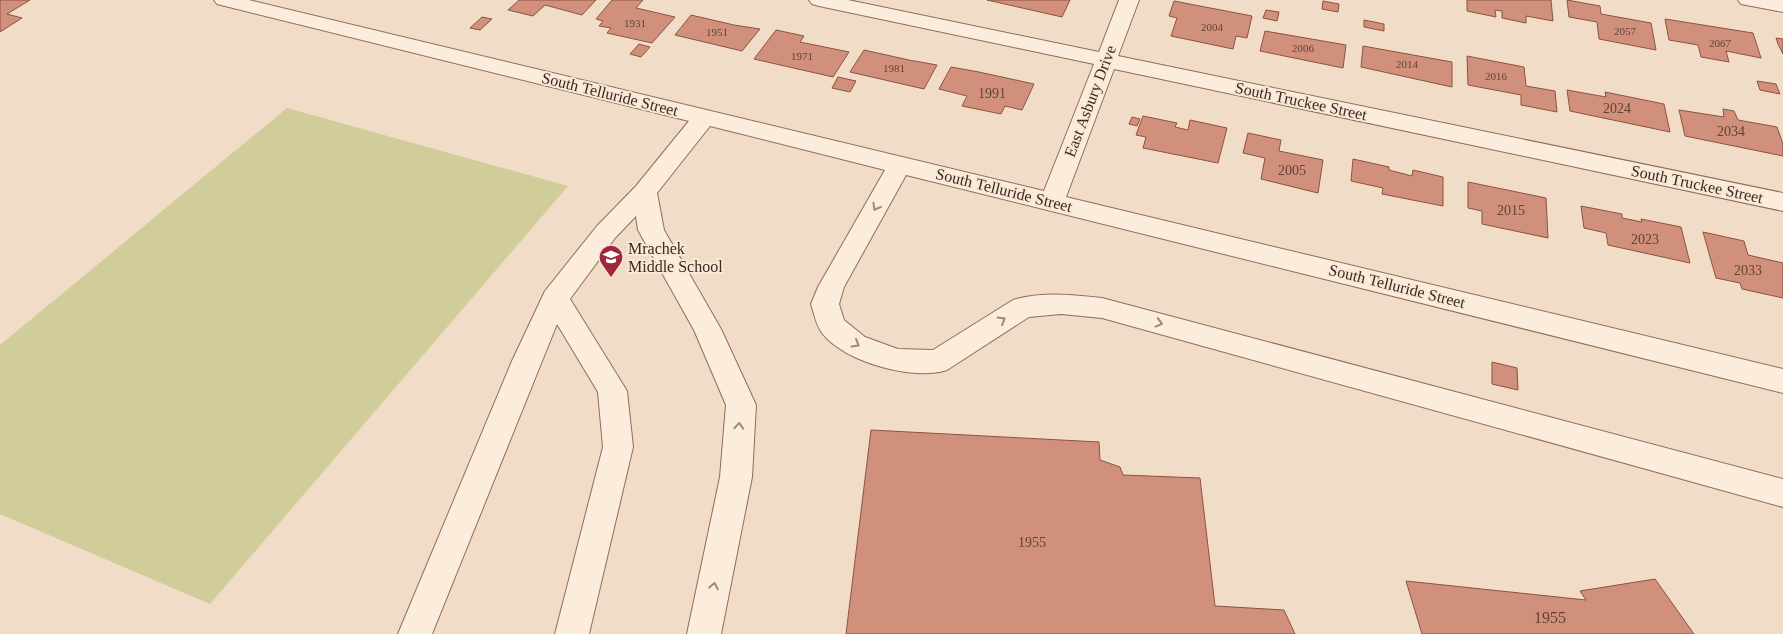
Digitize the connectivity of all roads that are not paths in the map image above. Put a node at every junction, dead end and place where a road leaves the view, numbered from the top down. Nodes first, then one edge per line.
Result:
1 (224, 0) edge
2 (819, 0) edge
3 (1129, 0) edge
4 (1748, 0) edge
5 (1783, 6) edge
6 (1106, 60) junction
7 (704, 118) junction
8 (900, 165) junction
9 (645, 192) junction
10 (1052, 202) junction
11 (1783, 202) edge
12 (555, 298) junction
13 (1783, 380) edge
14 (1783, 493) edge
15 (415, 634) edge
16 (572, 634) edge
17 (704, 634) edge

1 - 7 street, South Telluride Street
2 - 6 street, South Truckee Street
3 - 6 street, East Asbury Drive
4 - 5 street
6 - 10 street, East Asbury Drive
6 - 11 street, South Truckee Street
7 - 8 street, South Telluride Street
7 - 9 street
8 - 10 street, South Telluride Street
8 -> 14 street
9 - 12 street
17 -> 9 street
10 - 13 street, South Telluride Street
12 - 15 street
12 - 16 street

